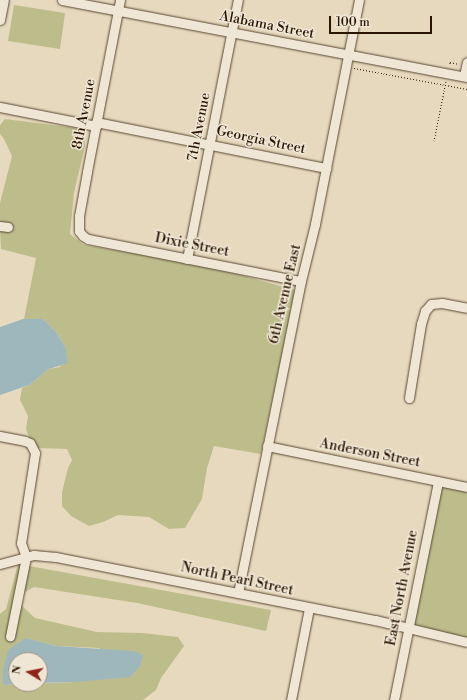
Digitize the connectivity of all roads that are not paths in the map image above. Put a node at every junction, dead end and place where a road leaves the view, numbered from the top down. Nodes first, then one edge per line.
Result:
1 (4, 0) edge
2 (62, 0) edge
3 (120, 0) edge
4 (238, 0) edge
5 (359, 0) edge
6 (118, 10) junction
7 (0, 20) edge
8 (232, 32) junction
9 (349, 54) junction
10 (467, 64) edge
11 (466, 76) edge
12 (0, 107) edge
13 (96, 124) junction
14 (210, 144) junction
15 (326, 168) junction
16 (80, 233) joint
17 (187, 259) junction
18 (300, 281) junction
19 (467, 308) edge
20 (409, 398) dead end
21 (0, 436) edge
22 (267, 446) junction
23 (438, 481) junction
24 (467, 487) edge
25 (26, 557) junction
26 (0, 564) edge
27 (238, 593) junction
28 (309, 608) junction
29 (408, 629) junction
30 (10, 636) dead end
31 (467, 642) edge
32 (291, 700) edge
33 (394, 700) edge

1 - 7 street
2 - 6 street, Alabama Street
3 - 6 street, 8th Avenue
4 - 8 street, 7th Avenue
5 - 9 street, 6th Avenue East
6 - 8 street, Alabama Street
6 - 13 street, 8th Avenue
8 - 9 street, Alabama Street
8 - 14 street, 7th Avenue
9 - 11 street, Alabama Street
9 - 15 street, 6th Avenue East
10 - 11 street
12 - 13 street, Georgia Street
13 - 14 street, Georgia Street
13 - 16 street, 8th Avenue
14 - 15 street, Georgia Street
14 - 17 street, 7th Avenue
15 - 18 street, 6th Avenue East
16 - 17 street, Dixie Street
17 - 18 street, Dixie Street
18 - 22 street, 6th Avenue East
19 - 20 street
21 - 25 street
22 - 23 street, Anderson Street
22 - 27 street, 6th Avenue East
23 - 24 street, Anderson Street
23 - 29 street, East North Avenue
25 - 26 street, North Pearl Street
25 - 27 street, North Pearl Street
25 - 30 street
27 - 28 street, North Pearl Street
28 - 29 street, North Pearl Street
28 - 32 street
29 - 31 street, North Pearl Street
29 - 33 street, East North Avenue

